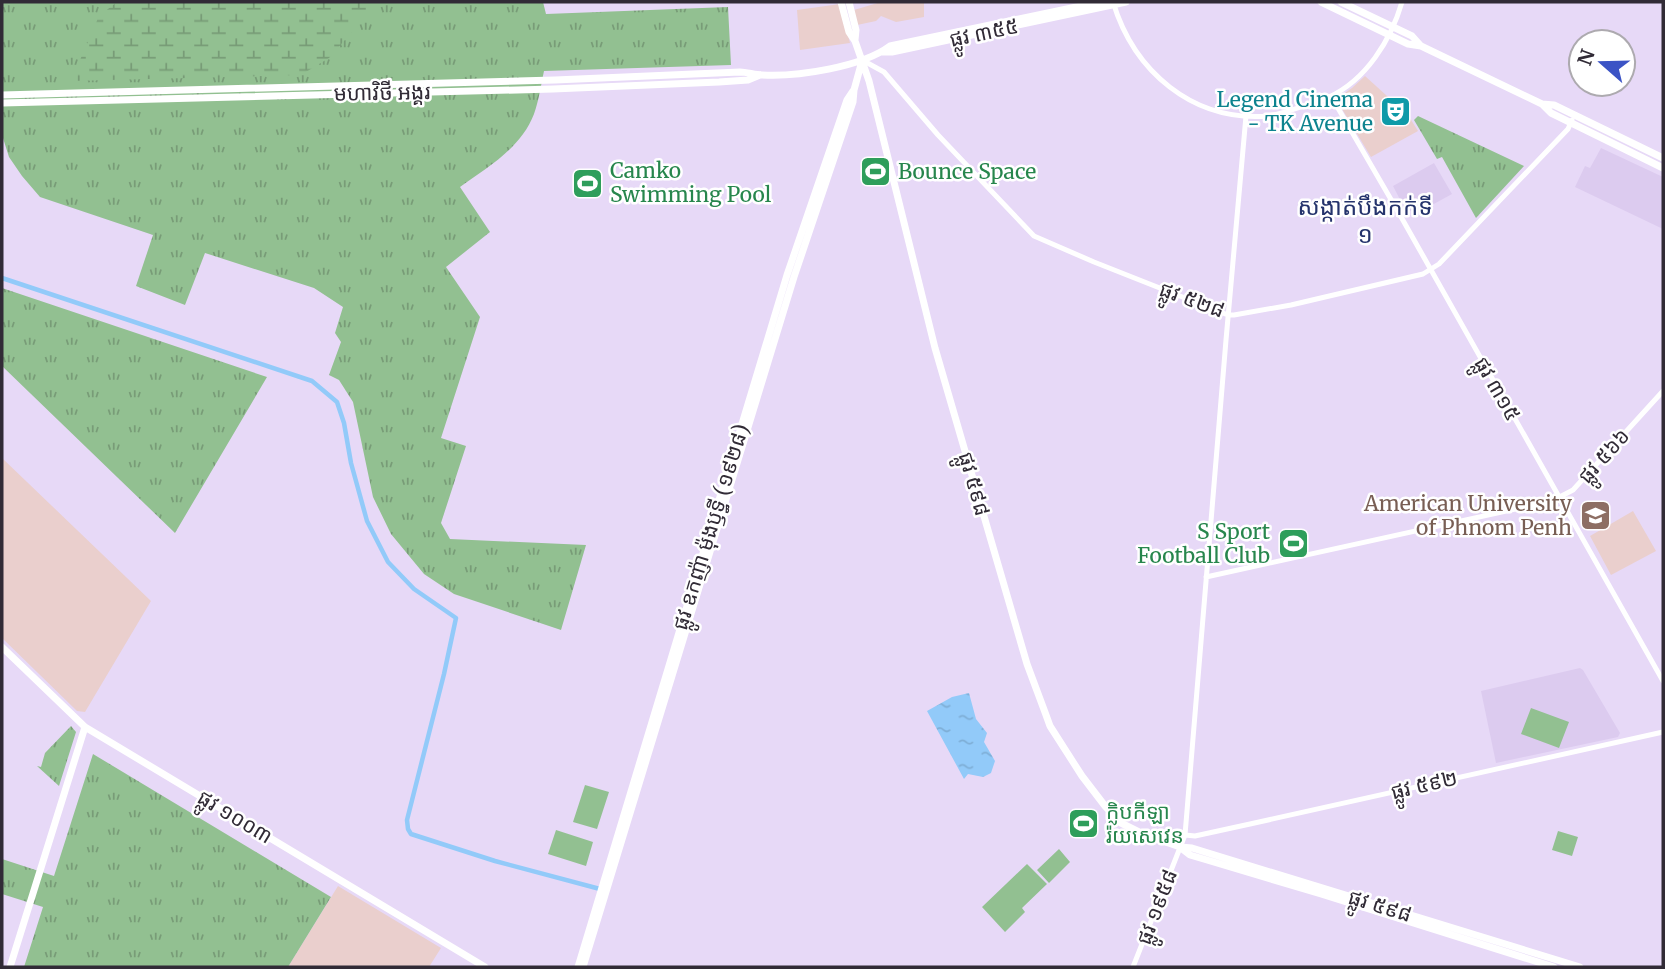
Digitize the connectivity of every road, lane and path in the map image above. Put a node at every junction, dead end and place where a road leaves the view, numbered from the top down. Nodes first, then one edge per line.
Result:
1 (842, 2) edge
2 (849, 2) edge
3 (1100, 2) edge
4 (1126, 2) edge
5 (1321, 2) edge
6 (1340, 2) edge
7 (1402, 2) edge
8 (1113, 4) edge
9 (1391, 31) junction
10 (855, 41) junction
11 (882, 52) junction
12 (862, 60) junction
13 (379, 89) junction
14 (2, 95) edge
15 (1331, 96) junction
16 (2, 103) edge
17 (1542, 104) junction
18 (1575, 115) junction
19 (1246, 116) junction
20 (1571, 123) junction
21 (1663, 158) edge
22 (1663, 168) edge
23 (1430, 270) junction
24 (1228, 315) junction
25 (1663, 391) edge
26 (1560, 498) junction
27 (1206, 578) junction
28 (2, 647) edge
29 (1663, 681) edge
30 (85, 727) junction
31 (1663, 732) edge
32 (1185, 835) junction
33 (1180, 847) junction
34 (601, 898) junction
35 (10, 967) edge
36 (485, 967) edge
37 (578, 967) edge
38 (583, 967) edge
39 (1133, 967) edge
40 (1554, 967) edge
41 (1580, 967) edge

1 - 10 main road
2 - 10 main road
3 - 11 main road, ផ្លូវ ៣៥៥
4 - 8 main road, ផ្លូវ ៣៥៥
5 - 9 main road
6 - 9 main road
7 - 9 street
8 - 11 main road, ផ្លូវ ៣៥៥
8 - 19 street
9 - 15 street
9 - 17 main road
10 - 12 main road, ផ្លូវ ៥៩៨
11 - 12 main road, ផ្លូវ ៣៥៥
12 - 13 main road, មហាវិថី អង្គរ
12 - 24 street, ផ្លូវ ៥២៨
12 - 33 main road, ផ្លូវ ៥៩៨
12 - 34 main road, ផ្លូវ ឧកញ៉ា ម៉ុងឫទ្ធី (១៩២៨)
13 - 14 main road, មហាវិថី អង្គរ
13 - 16 main road, មហាវិថី អង្គរ
15 - 19 street
15 - 23 street, ផ្លូវ ៣១៥
17 - 18 main road
17 - 20 main road
18 - 20 street, ផ្លូវ ៥២៨
18 - 21 main road
19 - 24 street, ផ្លូវ ១៩៥៨
20 - 22 main road
20 - 23 street, ផ្លូវ ៥២៨
23 - 24 street, ផ្លូវ ៥២៨
23 - 26 street, ផ្លូវ ៣១៥
24 - 27 street, ផ្លូវ ១៩៥៨
25 - 26 street, ផ្លូវ ៥៦៦
26 - 27 street, ផ្លូវ ៥៦៦
26 - 29 street, ផ្លូវ ៣១៥
27 - 32 street, ផ្លូវ ១៩៥៨
28 - 30 main road, ផ្លូវ ១០០៣
30 - 35 main road
30 - 36 main road, ផ្លូវ ១០០៣
31 - 32 street, ផ្លូវ ៥៩២
32 - 33 street, ផ្លូវ ១៩៥៨
33 - 39 street, ផ្លូវ ១៩៥៨
33 - 40 main road, ផ្លូវ ៥៩៨
33 - 41 main road, ផ្លូវ ៥៩៨
34 - 37 main road, ផ្លូវ ឧកញ៉ា ម៉ុងឫទ្ធី (១៩២៨)
34 - 38 main road, ផ្លូវ ឧកញ៉ា ម៉ុងឫទ្ធី (១៩២៨)

